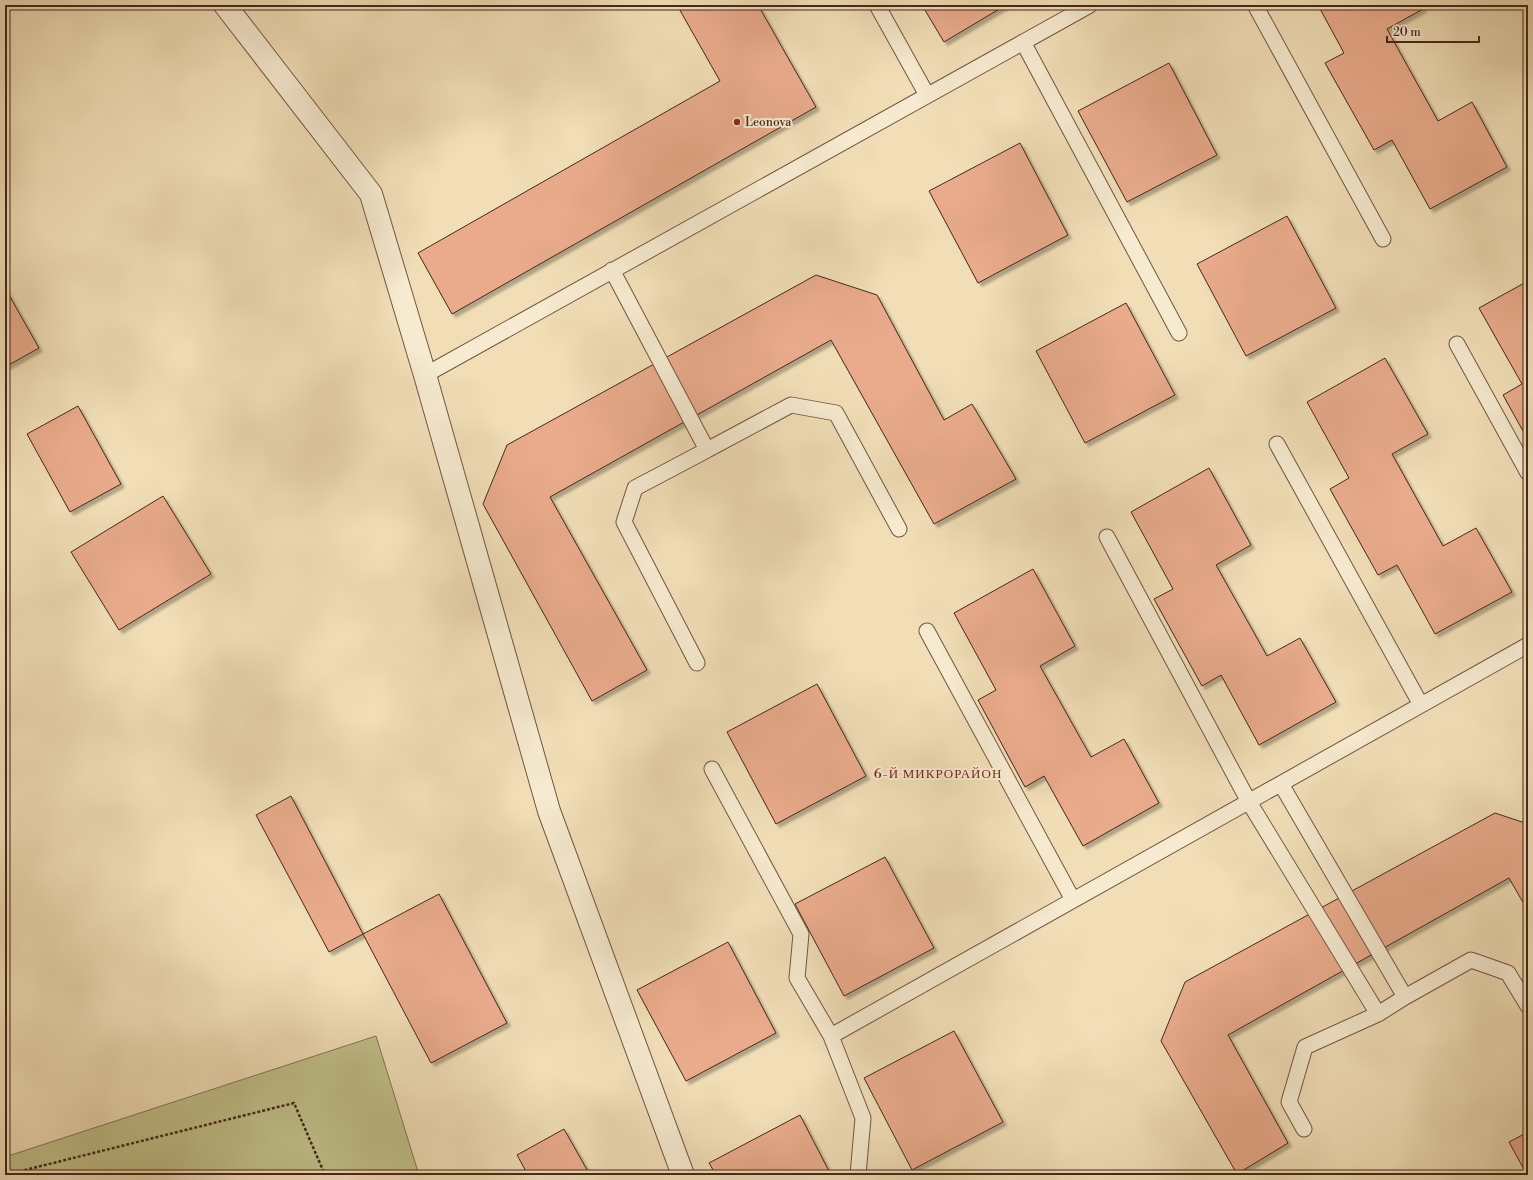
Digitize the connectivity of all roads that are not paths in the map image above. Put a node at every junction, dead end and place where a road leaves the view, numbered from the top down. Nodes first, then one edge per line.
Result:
1 (225, 5) edge
2 (877, 5) edge
3 (1090, 5) edge
4 (1254, 5) edge
5 (1023, 42) junction
6 (927, 95) junction
7 (1383, 239) dead end
8 (612, 270) junction
9 (1179, 333) dead end
10 (1457, 344) dead end
11 (425, 375) junction
12 (1277, 444) dead end
13 (707, 450) junction
14 (1528, 473) edge
15 (899, 529) dead end
16 (1107, 537) dead end
17 (927, 631) dead end
18 (1528, 645) edge
19 (697, 662) dead end
20 (1421, 705) junction
21 (712, 769) dead end
22 (1281, 784) junction
23 (1249, 802) junction
24 (1073, 900) junction
25 (1405, 997) junction
26 (1528, 1006) edge
27 (1378, 1014) junction
28 (831, 1036) junction
29 (1304, 1129) dead end
30 (683, 1175) edge
31 (858, 1175) edge

1 - 11 street
2 - 6 lane
3 - 5 lane
4 - 7 lane
5 - 6 lane
5 - 9 lane
6 - 8 lane
8 - 11 lane
8 - 13 lane
10 - 14 lane
11 - 30 street
12 - 20 lane
13 - 15 lane
13 - 19 lane
16 - 23 lane
17 - 24 lane
18 - 20 lane
20 - 22 lane
21 - 28 lane
22 - 23 lane
22 - 25 lane
23 - 24 lane
23 - 27 lane
24 - 28 lane
25 - 26 lane
25 - 27 lane
27 - 29 lane
28 - 31 lane

